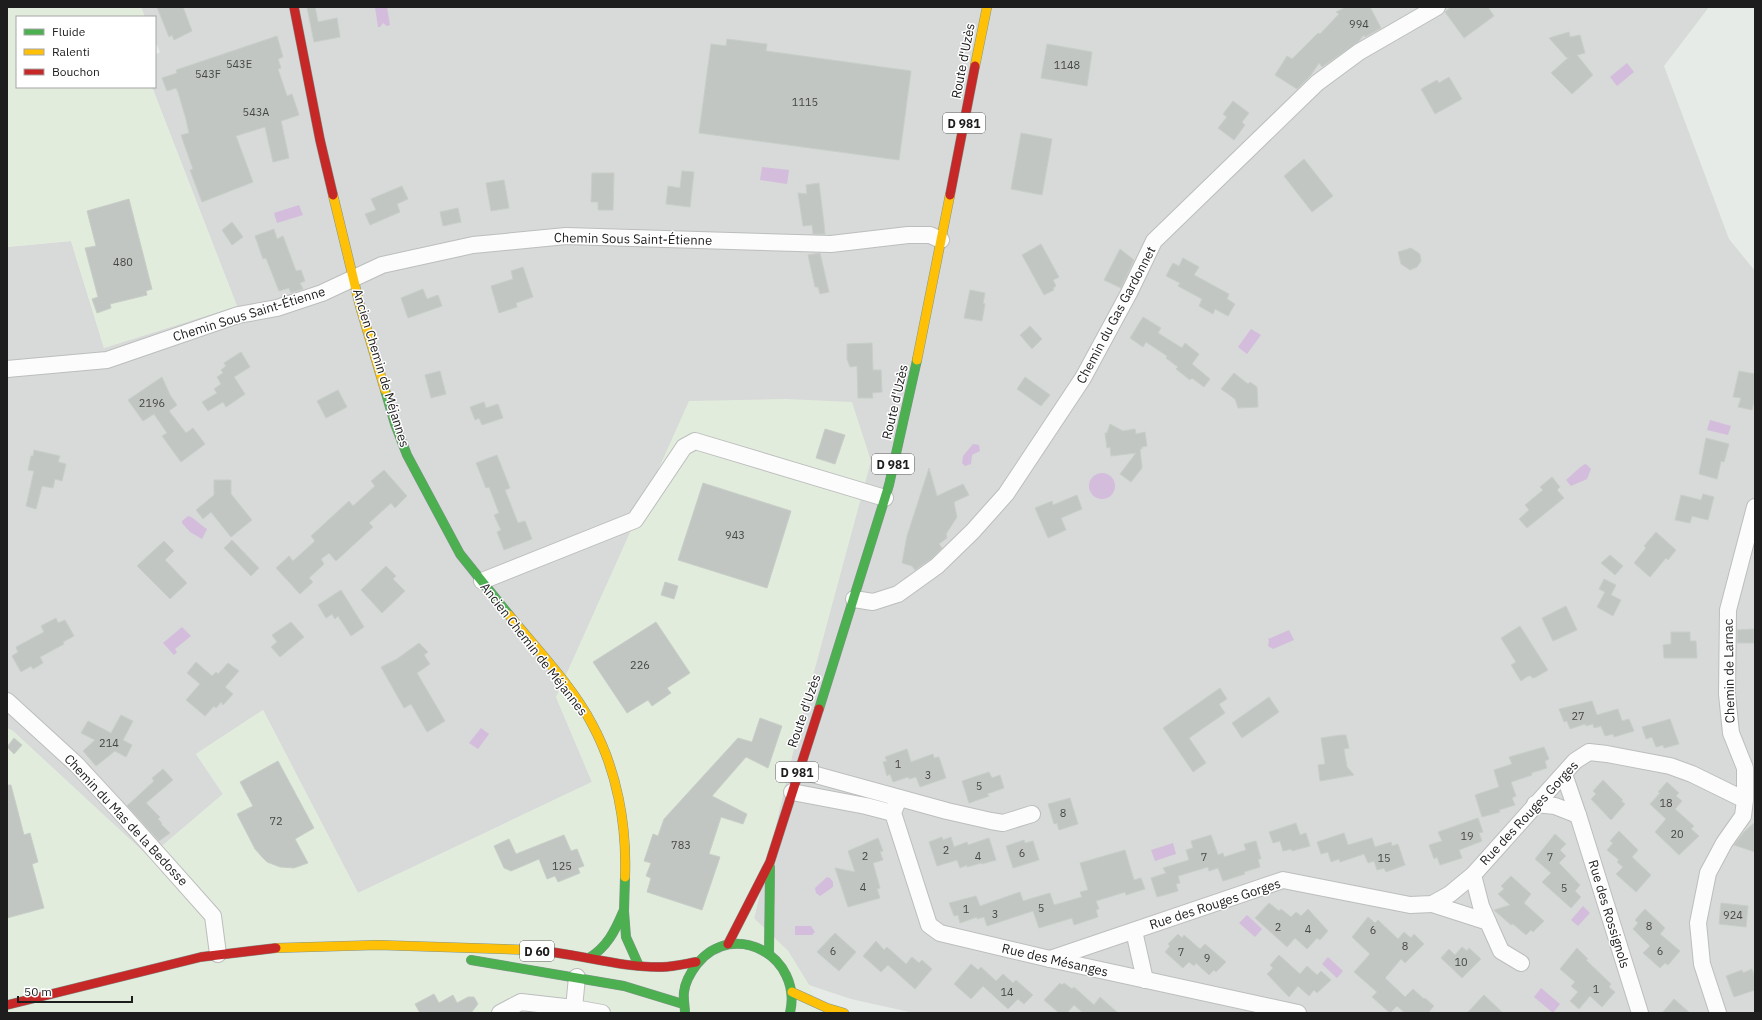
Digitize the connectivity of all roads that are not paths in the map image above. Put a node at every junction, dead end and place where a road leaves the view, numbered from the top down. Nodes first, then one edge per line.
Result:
1 (294, 7) edge
2 (987, 7) edge
3 (1437, 7) edge
4 (941, 240) junction
5 (354, 279) junction
6 (7, 369) edge
7 (884, 498) junction
8 (1755, 507) edge
9 (482, 581) junction
10 (854, 599) junction
11 (7, 701) edge
12 (798, 770) junction
13 (1564, 774) junction
14 (792, 792) junction
15 (899, 798) junction
16 (1746, 800) junction
17 (1535, 804) junction
18 (893, 813) junction
19 (1032, 814) dead end
20 (1578, 815) junction
21 (770, 862) junction
22 (1472, 875) junction
23 (1432, 904) junction
24 (624, 911) junction
25 (1488, 922) junction
26 (1134, 930) junction
27 (728, 944) junction
28 (378, 945) junction
29 (218, 954) junction
30 (769, 954) junction
31 (589, 958) junction
32 (1050, 959) junction
33 (696, 962) junction
34 (1521, 963) dead end
35 (638, 966) junction
36 (577, 977) junction
37 (1145, 980) junction
38 (792, 992) junction
39 (7, 1005) edge
40 (574, 1008) junction
41 (684, 1009) edge
42 (500, 1013) edge
43 (602, 1013) edge
44 (790, 1013) edge
45 (844, 1013) edge
46 (1298, 1013) edge
47 (1640, 1013) edge
48 (1718, 1013) edge

1 - 5 main road, Ancien Chemin de Méjannes
2 - 4 main road, Route d'Uzès / D 981
3 - 10 street, Chemin du Gas Gardonnet
4 - 5 street, Chemin Sous Saint-Étienne
4 - 7 main road, Route d'Uzès / D 981
5 - 6 street, Chemin Sous Saint-Étienne
5 - 9 main road, Ancien Chemin de Méjannes
7 - 9 street
7 - 10 main road, Route d'Uzès / D 981
8 - 16 street, Chemin de Larnac
9 - 24 main road, Ancien Chemin de Méjannes
10 - 12 main road, Route d'Uzès / D 981
11 - 29 street, Chemin du Mas de la Bedosse
12 - 14 main road, Route d'Uzès / D 981
12 - 15 street
13 - 16 street, Rue des Rouges Gorges
13 - 17 street, Rue des Rouges Gorges
13 - 20 street, Rue des Rossignols
14 - 18 street
14 - 21 main road, Route d'Uzès / D 981
15 - 18 street
15 - 19 street
16 - 48 street, Chemin de Larnac
17 - 20 street
17 - 22 street, Rue des Rouges Gorges
18 - 32 street, Rue des Mésanges
20 - 47 street, Rue des Rossignols
21 - 27 main road, Route d'Uzès / D 981
21 - 30 main road, Route d'Uzès / D 981
22 - 23 street, Rue des Rouges Gorges
22 - 25 street, Rue des Rouges Gorges
23 - 25 street, Rue des Rouges Gorges
23 - 26 street, Rue des Rouges Gorges
24 - 31 main road, Ancien Chemin de Méjannes
24 - 35 main road, Ancien Chemin de Méjannes
25 - 34 street, Rue des Rouges Gorges
26 - 32 street, Rue des Rouges Gorges
26 - 37 street
27 - 30 main road
27 - 33 main road
28 - 29 main road, D 60
28 - 31 main road, D 60
28 - 36 main road, D 60
29 - 39 main road, D 60
30 - 38 main road
31 - 35 main road, D 60
32 - 37 street, Rue des Mésanges
33 - 35 main road, D 60
33 - 41 main road
36 - 40 street
36 - 41 main road, D 60
37 - 46 street, Rue des Mésanges
38 - 44 main road
38 - 45 main road
40 - 42 street
40 - 43 street

